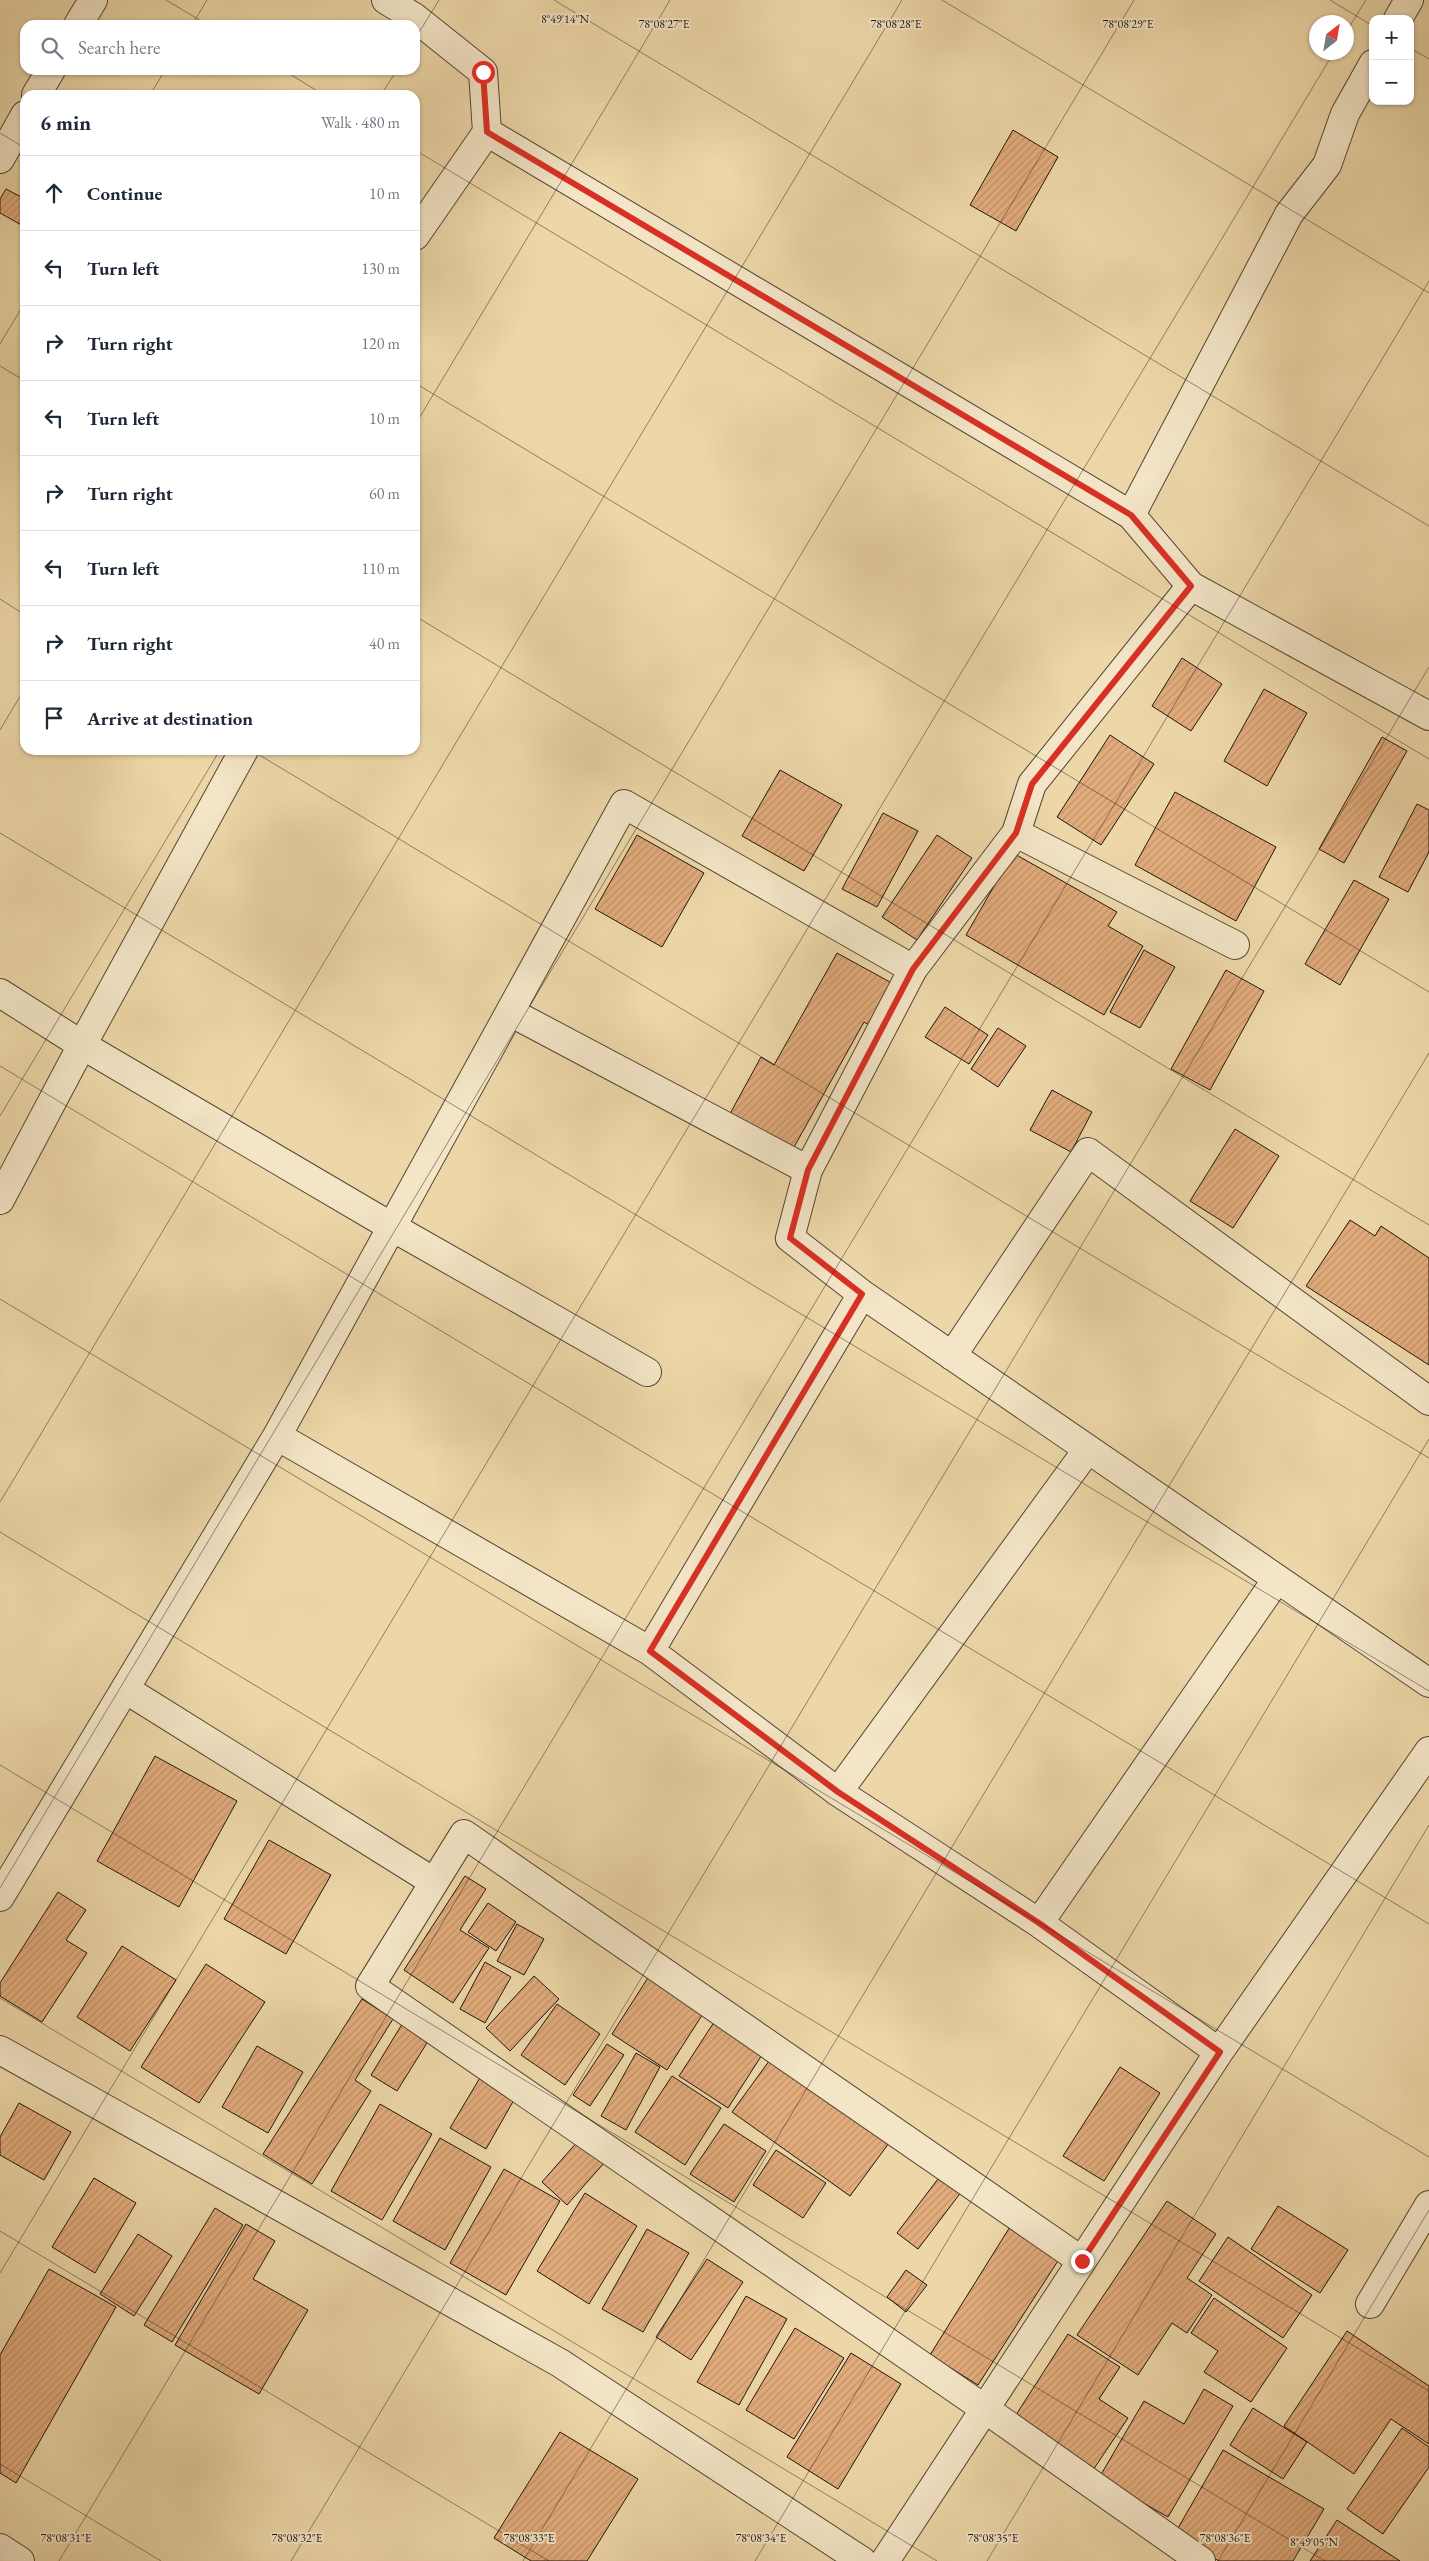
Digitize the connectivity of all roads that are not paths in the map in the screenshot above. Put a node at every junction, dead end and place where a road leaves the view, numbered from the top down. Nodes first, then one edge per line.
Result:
1 (93, 0) edge
2 (386, 0) edge
3 (1409, 0) edge
4 (1400, 15) edge
5 (81, 20) edge
6 (418, 20) edge
7 (420, 22) edge
8 (1369, 71) edge
9 (48, 75) edge
10 (39, 90) edge
11 (20, 124) edge
12 (487, 132) junction
13 (0, 159) edge
14 (420, 229) edge
15 (1131, 515) junction
16 (1191, 586) junction
17 (1429, 716) edge
18 (241, 755) edge
19 (1016, 833) junction
20 (1235, 945) dead end
21 (913, 969) junction
22 (0, 993) edge
23 (510, 1012) junction
24 (82, 1045) junction
25 (808, 1170) junction
26 (0, 1200) edge
27 (392, 1227) junction
28 (862, 1294) junction
29 (952, 1356) junction
30 (647, 1372) dead end
31 (1429, 1402) edge
32 (277, 1436) junction
33 (1088, 1449) junction
34 (1277, 1579) junction
35 (650, 1651) junction
36 (1429, 1683) edge
37 (125, 1690) junction
38 (1429, 1751) edge
39 (838, 1792) junction
40 (434, 1882) junction
41 (0, 1898) edge
42 (1039, 1923) junction
43 (0, 2050) edge
44 (1220, 2052) junction
45 (1429, 2205) edge
46 (1082, 2261) junction
47 (1370, 2304) dead end
48 (985, 2409) junction
49 (0, 2548) edge
50 (20, 2561) edge
51 (862, 2561) edge
52 (885, 2561) edge
53 (1201, 2561) edge

1 - 5 street
2 - 6 street
3 - 4 street
7 - 12 street
8 - 15 street
9 - 10 street
11 - 13 street
12 - 14 street
12 - 15 street
15 - 16 street
16 - 17 street
16 - 19 street
18 - 24 street
19 - 20 street
19 - 21 street
21 - 23 street
21 - 25 street
22 - 24 street
23 - 25 street
23 - 27 street
24 - 26 street
24 - 27 street
25 - 28 street
27 - 30 street
27 - 32 street
28 - 29 street
28 - 35 street
29 - 31 street
29 - 33 street
32 - 35 street
32 - 37 street
33 - 34 street
33 - 39 street
34 - 36 street
34 - 42 street
35 - 39 street
37 - 40 street
37 - 41 street
38 - 44 street
39 - 42 street
40 - 46 street
40 - 48 street
42 - 44 street
43 - 51 street
44 - 46 street
45 - 47 street
46 - 48 street
48 - 52 street
48 - 53 street
49 - 50 street

